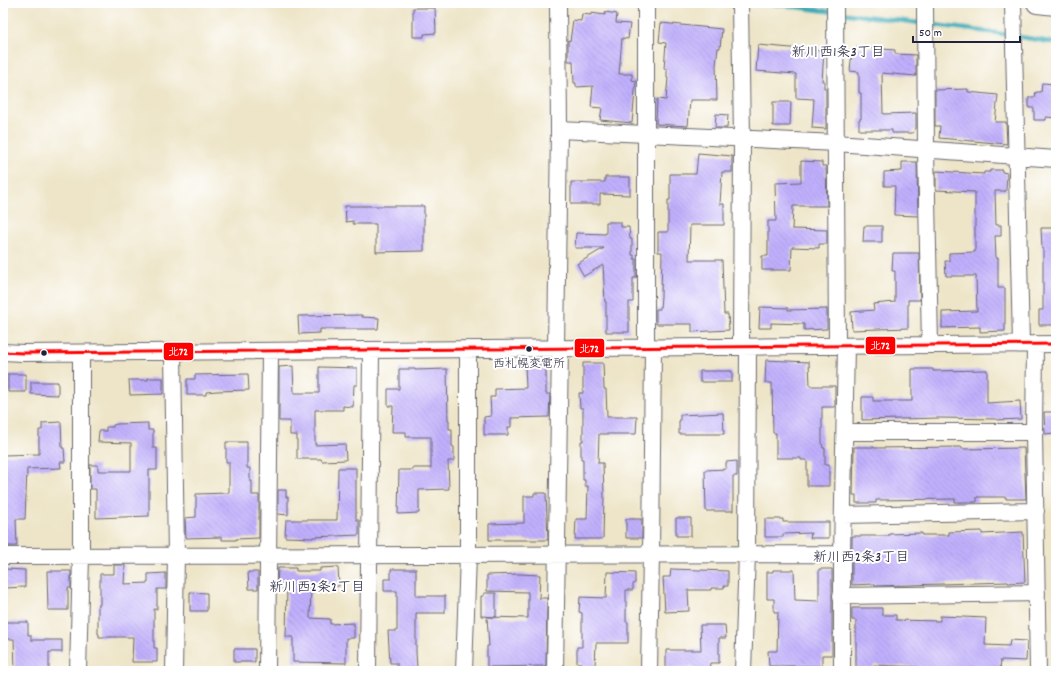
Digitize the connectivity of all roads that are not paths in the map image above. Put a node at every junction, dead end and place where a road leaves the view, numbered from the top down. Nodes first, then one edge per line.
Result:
1 (558, 3) edge
2 (740, 3) edge
3 (835, 3) edge
4 (1013, 3) edge
5 (1037, 3) edge
6 (646, 5) edge
7 (1056, 5) edge
8 (925, 8) edge
9 (559, 130) junction
10 (646, 135) junction
11 (742, 139) junction
12 (836, 143) junction
13 (926, 150) junction
14 (1018, 156) junction
15 (1056, 159) edge
16 (1028, 344) junction
17 (1056, 344) edge
18 (930, 345) junction
19 (842, 346) junction
20 (649, 347) junction
21 (745, 347) junction
22 (558, 348) junction
23 (468, 349) junction
24 (371, 350) junction
25 (270, 351) junction
26 (3, 352) edge
27 (173, 352) junction
28 (81, 353) junction
29 (845, 432) junction
30 (1034, 432) junction
31 (1036, 511) junction
32 (843, 515) junction
33 (557, 554) junction
34 (651, 554) junction
35 (747, 554) junction
36 (842, 554) junction
37 (176, 555) junction
38 (267, 555) junction
39 (368, 555) junction
40 (468, 555) junction
41 (3, 556) edge
42 (81, 556) junction
43 (1037, 593) junction
44 (841, 596) junction
45 (78, 671) edge
46 (174, 671) edge
47 (267, 671) edge
48 (368, 671) edge
49 (464, 671) edge
50 (555, 671) edge
51 (649, 671) edge
52 (743, 671) edge
53 (842, 671) edge
54 (1038, 671) edge

1 - 9 street
2 - 11 street
3 - 12 street
4 - 14 street
5 - 7 main road
6 - 10 street
8 - 13 street
9 - 10 street
9 - 22 street
10 - 11 street
10 - 20 street
11 - 12 street
11 - 21 street
12 - 13 street
12 - 19 street
13 - 14 street
13 - 18 street
14 - 15 street
14 - 16 street
16 - 17 street
16 - 18 street
16 - 30 street
18 - 19 street
19 - 21 street
19 - 29 street
20 - 21 street
20 - 22 street
20 - 34 street
21 - 35 street
22 - 23 street
22 - 33 street
23 - 24 street
23 - 40 street
24 - 25 street
24 - 39 street
25 - 27 street
25 - 38 street
26 - 28 street
27 - 28 street
27 - 37 street
28 - 42 street
29 - 30 street
29 - 32 street
30 - 31 street
31 - 32 street
31 - 43 street
32 - 36 street
33 - 34 street
33 - 40 street
33 - 50 street
34 - 35 street
34 - 51 street
35 - 36 street
35 - 52 street
36 - 44 street
37 - 38 street
37 - 42 street
37 - 46 street
38 - 39 street
38 - 47 street
39 - 40 street
39 - 48 street
40 - 49 street
41 - 42 street
42 - 45 street
43 - 44 street
43 - 54 street
44 - 53 street

